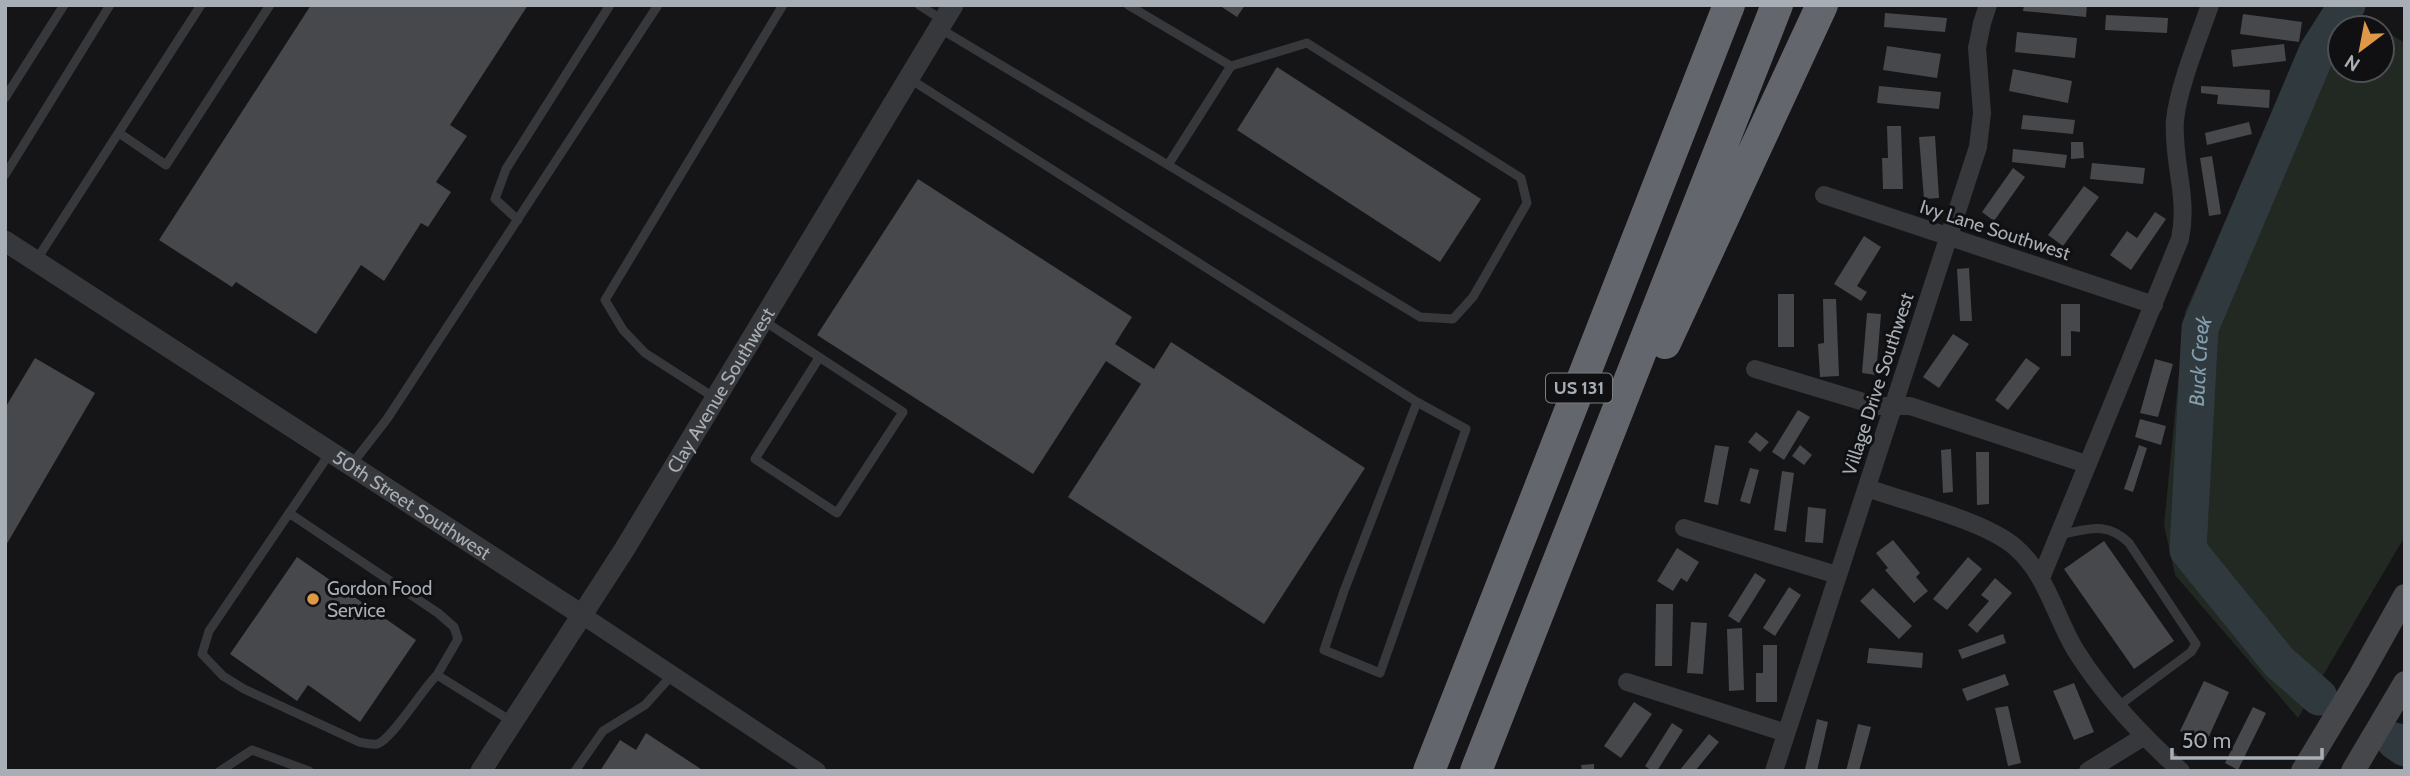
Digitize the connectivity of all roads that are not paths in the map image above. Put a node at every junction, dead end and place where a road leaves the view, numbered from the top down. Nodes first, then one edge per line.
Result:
1 (64, 5) edge
2 (110, 5) edge
3 (201, 5) edge
4 (270, 5) edge
5 (610, 5) edge
6 (658, 5) edge
7 (783, 5) edge
8 (919, 5) edge
9 (1128, 5) edge
10 (1708, 5) edge
11 (1729, 5) edge
12 (1777, 5) edge
13 (1822, 5) edge
14 (1989, 5) edge
15 (2210, 5) edge
16 (945, 18) edge
17 (1231, 66) junction
18 (909, 78) junction
19 (5, 98) edge
20 (119, 132) junction
21 (1168, 165) junction
22 (5, 175) edge
23 (1824, 195) dead end
24 (518, 220) junction
25 (1948, 237) junction
26 (5, 241) edge
27 (36, 261) junction
28 (1611, 305) junction
29 (2154, 305) junction
30 (762, 320) junction
31 (820, 358) junction
32 (1755, 369) dead end
33 (715, 399) junction
34 (1417, 402) junction
35 (1892, 406) junction
36 (331, 452) junction
37 (2086, 464) junction
38 (351, 466) junction
39 (1867, 488) junction
40 (289, 513) junction
41 (1684, 528) dead end
42 (2058, 535) junction
43 (1836, 575) junction
44 (2041, 578) junction
45 (2405, 596) edge
46 (1545, 597) junction
47 (582, 615) junction
48 (672, 674) junction
49 (437, 675) junction
50 (1628, 682) dead end
51 (2405, 683) edge
52 (2116, 707) junction
53 (513, 722) junction
54 (1786, 733) junction
55 (2143, 737) junction
56 (814, 770) edge
57 (220, 771) edge
58 (309, 771) edge
59 (481, 771) edge
60 (575, 771) edge
61 (1429, 771) edge
62 (1476, 771) edge
63 (1774, 771) edge
64 (2088, 771) edge
65 (2181, 771) edge
66 (2303, 771) edge
67 (2353, 771) edge

1 - 19 lane
2 - 22 lane
3 - 20 lane
4 - 20 lane
5 - 24 lane
6 - 24 lane
7 - 33 lane
8 - 16 lane
9 - 17 lane
10 - 28 highway
11 - 28 highway, US 131
12 - 46 highway, US 131
13 - 46 highway
14 - 25 street, Village Drive Southwest
15 - 29 street
16 - 18 street, Clay Avenue Southwest
16 - 21 lane
17 - 21 lane
17 - 21 lane
18 - 30 street, Clay Avenue Southwest
18 - 34 lane
20 - 27 lane
23 - 25 street, Ivy Lane Southwest
24 - 38 lane
25 - 29 street, Ivy Lane Southwest
25 - 35 street, Village Drive Southwest
26 - 27 street, 50th Street Southwest
27 - 36 street, 50th Street Southwest
28 - 61 highway, US 131
29 - 37 street
30 - 31 lane
30 - 33 street, Clay Avenue Southwest
31 - 31 lane
32 - 35 street
33 - 47 street, Clay Avenue Southwest
34 - 34 lane
35 - 37 street
35 - 39 street, Village Drive Southwest
36 - 38 street, 50th Street Southwest
36 - 40 lane
37 - 42 street
38 - 47 street, 50th Street Southwest
39 - 43 street, Village Drive Southwest
39 - 44 street
40 - 49 lane
40 - 49 lane
41 - 43 street
42 - 44 street
42 - 52 lane
43 - 54 street, Village Drive Southwest
44 - 52 street
45 - 66 main road
46 - 62 highway, US 131
47 - 48 street, 50th Street Southwest
47 - 53 street, Clay Avenue Southwest
48 - 56 street, 50th Street Southwest
48 - 60 lane
49 - 53 lane
50 - 54 street
51 - 67 main road
52 - 55 street
53 - 59 street, Clay Avenue Southwest
54 - 63 street, Village Drive Southwest
55 - 64 street
55 - 65 street
57 - 58 lane

